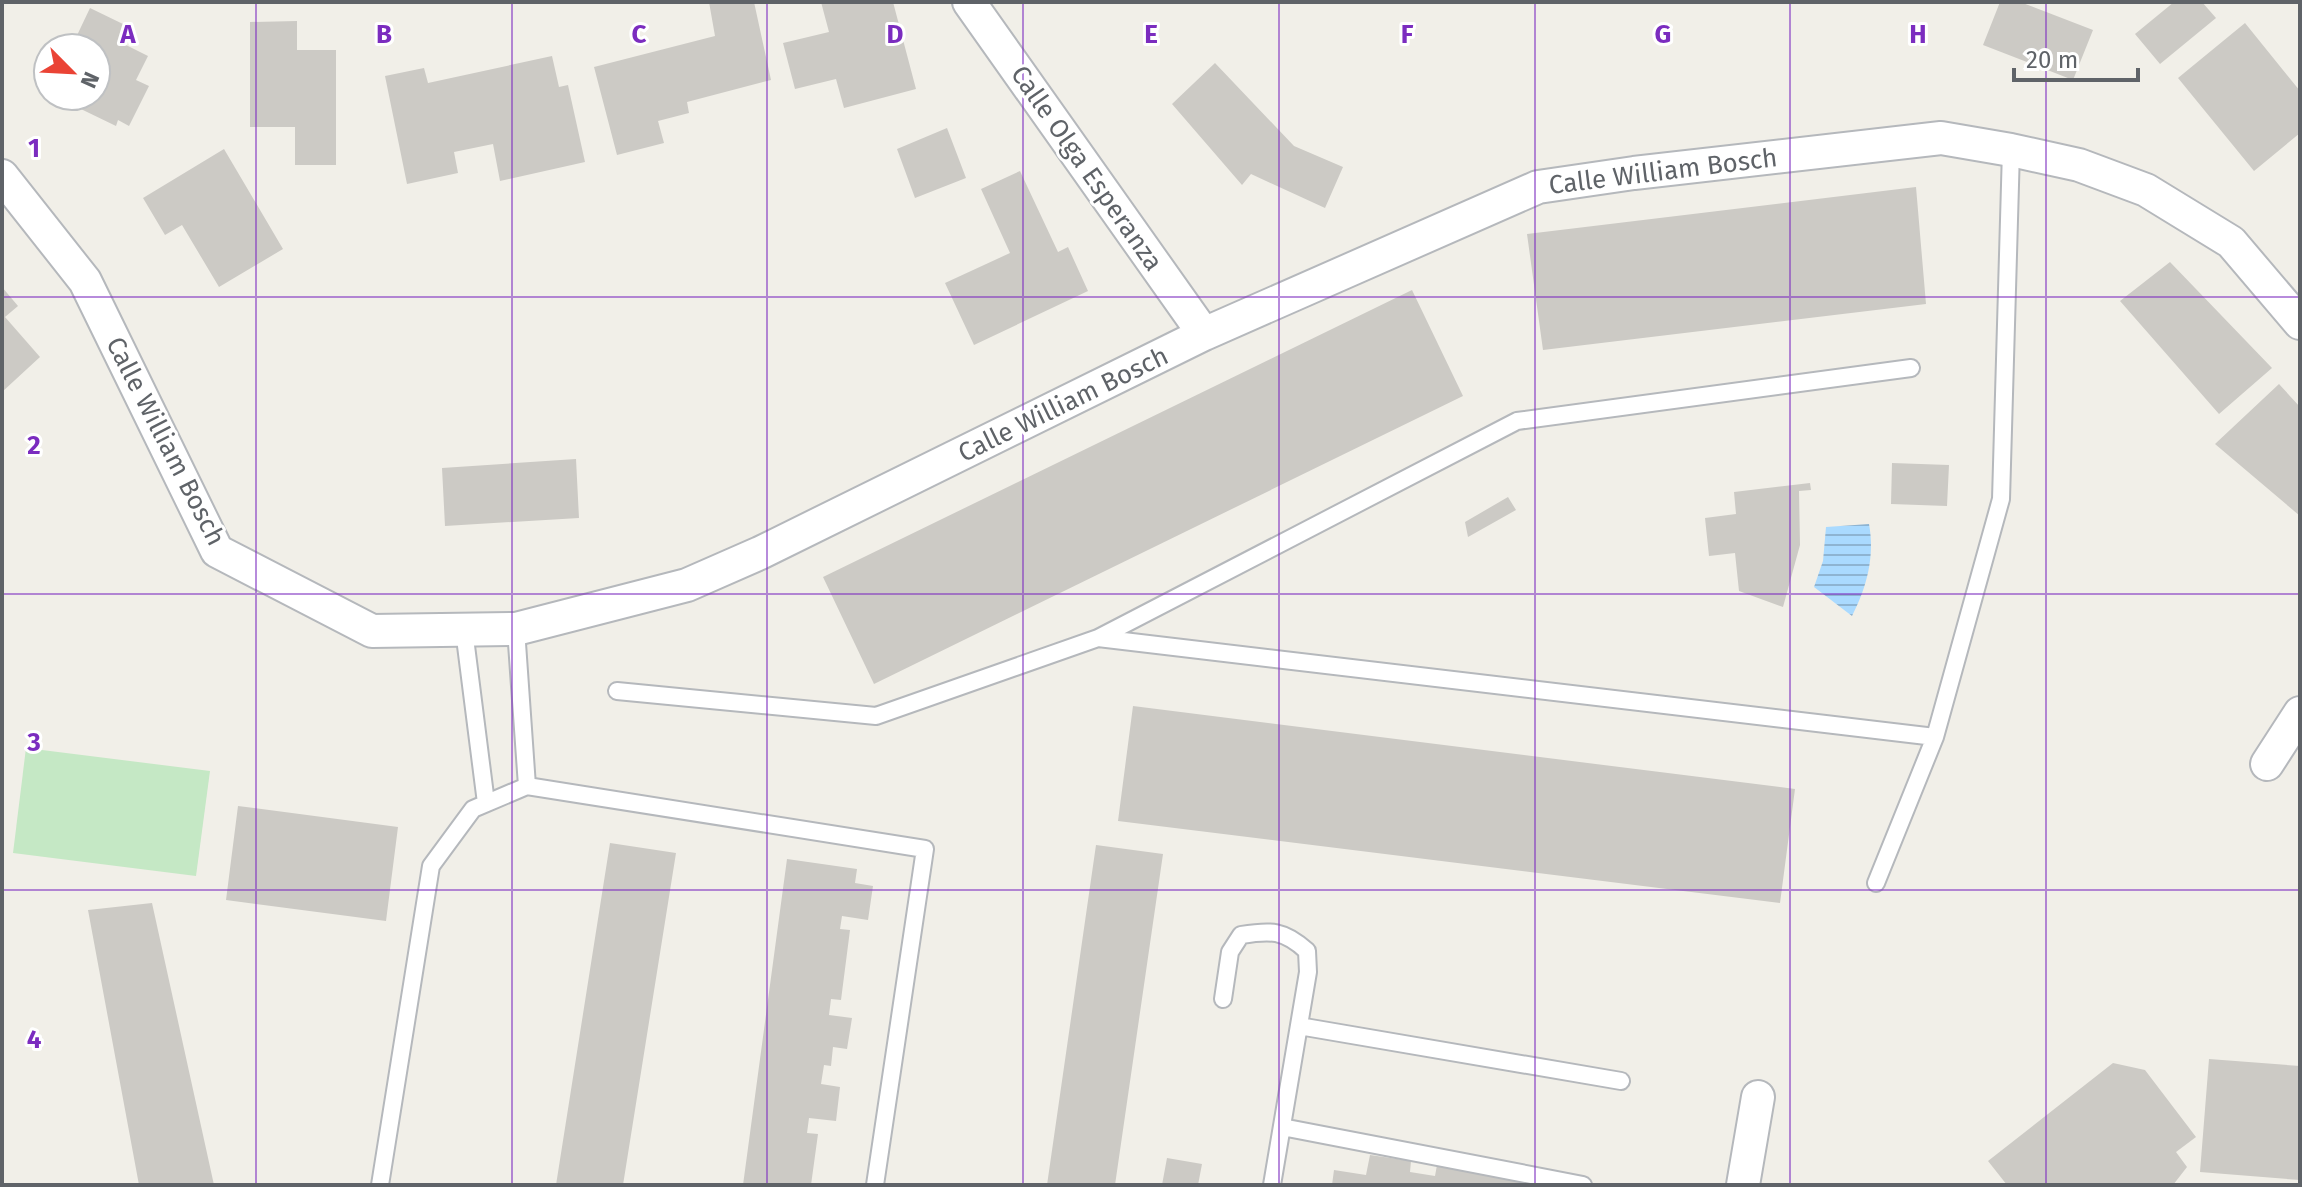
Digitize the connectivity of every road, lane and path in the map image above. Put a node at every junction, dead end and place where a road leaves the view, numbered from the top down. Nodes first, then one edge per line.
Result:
1 (969, 2) edge
2 (2011, 150) junction
3 (2, 176) edge
4 (2300, 323) edge
5 (1204, 334) junction
6 (1911, 368) dead end
7 (516, 629) junction
8 (464, 630) junction
9 (1098, 638) junction
10 (617, 691) dead end
11 (2300, 713) edge
12 (1935, 737) junction
13 (2267, 764) dead end
14 (527, 786) junction
15 (486, 803) junction
16 (1876, 883) dead end
17 (1223, 999) dead end
18 (1299, 1026) junction
19 (1621, 1081) dead end
20 (1758, 1097) dead end
21 (1282, 1127) junction
22 (380, 1185) edge
23 (875, 1185) edge
24 (1272, 1185) edge
25 (1583, 1185) edge
26 (1743, 1185) edge

1 - 5 street, Calle Olga Esperanza
2 - 4 street, Calle William Bosch
2 - 5 street, Calle William Bosch
2 - 12 lane
3 - 8 street, Calle William Bosch
5 - 7 street, Calle William Bosch
6 - 9 lane
7 - 8 street, Calle William Bosch
7 - 14 lane
8 - 15 lane
9 - 10 lane
9 - 12 lane
11 - 13 street
12 - 16 lane
14 - 15 lane
14 - 23 lane
15 - 22 lane
17 - 18 lane
18 - 19 lane
18 - 21 lane
20 - 26 street
21 - 24 lane
21 - 25 lane

